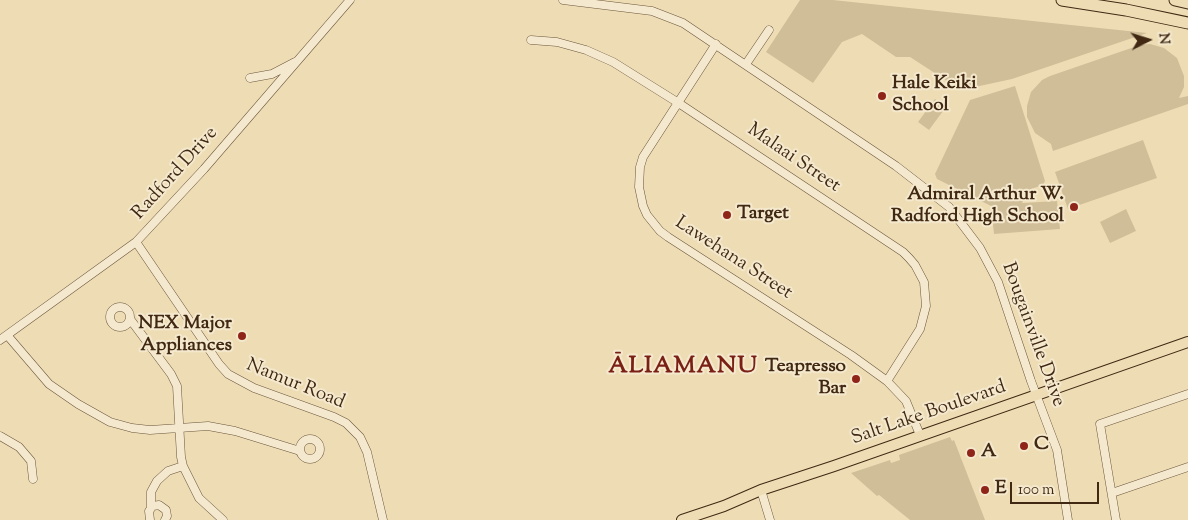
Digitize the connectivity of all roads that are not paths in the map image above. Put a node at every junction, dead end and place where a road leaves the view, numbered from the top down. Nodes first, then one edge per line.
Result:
1 (345, 0) edge
2 (350, 0) edge
3 (563, 0) edge
4 (1062, 0) edge
5 (1175, 0) edge
6 (1188, 3) edge
7 (344, 9) junction
8 (1188, 23) edge
9 (769, 30) dead end
10 (531, 40) dead end
11 (716, 44) junction
12 (300, 60) junction
13 (746, 64) junction
14 (250, 78) dead end
15 (677, 102) junction
16 (136, 242) junction
17 (130, 319) dead end
18 (7, 335) junction
19 (0, 340) edge
20 (1188, 342) edge
21 (887, 381) junction
22 (1188, 394) edge
23 (1036, 395) junction
24 (179, 427) junction
25 (920, 435) junction
26 (0, 436) edge
27 (300, 451) dead end
28 (183, 466) junction
29 (1188, 467) edge
30 (33, 478) dead end
31 (760, 490) junction
32 (1112, 493) junction
33 (150, 508) junction
34 (150, 520) edge
35 (165, 520) edge
36 (222, 520) edge
37 (383, 520) edge
38 (682, 520) edge
39 (770, 520) edge
40 (1068, 520) edge
41 (1116, 520) edge

1 - 7 street
2 - 7 street, Radford Drive
3 - 11 street, Bougainville Drive
4 - 8 highway
5 - 6 highway
7 - 12 street, Radford Drive
9 - 13 street
10 - 15 street, Malaai Street
11 - 13 street, Bougainville Drive
11 - 15 street, Lawehana Street
12 - 14 street
12 - 16 street, Radford Drive
13 - 23 street, Bougainville Drive
15 - 21 street, Lawehana Street
15 - 21 street, Malaai Street
16 - 18 street, Radford Drive
16 - 37 street, Namur Road
17 - 24 street
18 - 19 street, Radford Drive
18 - 24 street
20 - 23 main road, Salt Lake Boulevard
21 - 25 street, Lawehana Street
22 - 32 street
23 - 25 main road, Salt Lake Boulevard
23 - 40 street, Bougainville Drive
24 - 27 street
24 - 28 street
25 - 31 main road, Salt Lake Boulevard
26 - 30 street
28 - 33 street
28 - 36 street
29 - 32 street
31 - 38 main road, Salt Lake Boulevard
31 - 39 street
32 - 41 street
33 - 34 street
33 - 35 street

